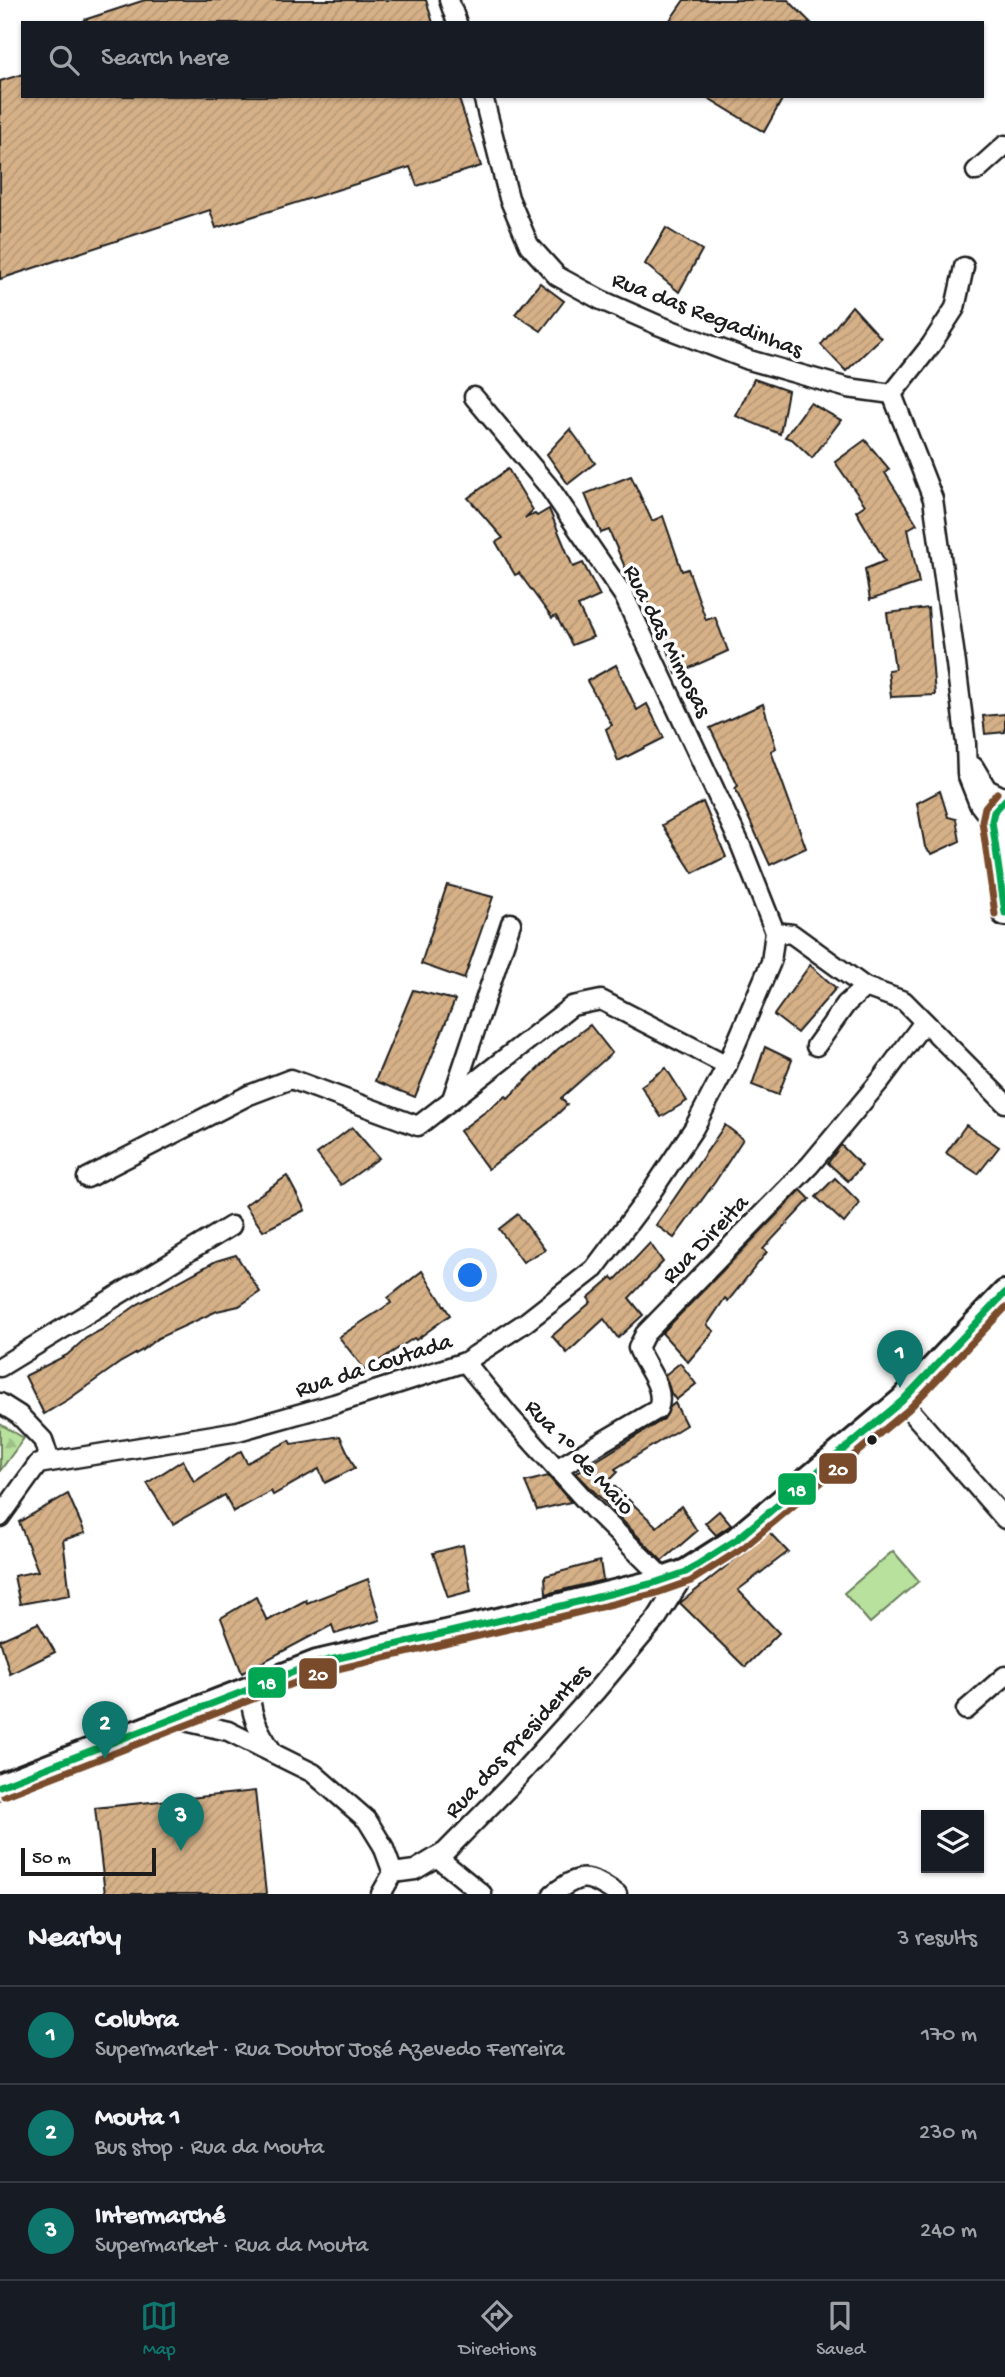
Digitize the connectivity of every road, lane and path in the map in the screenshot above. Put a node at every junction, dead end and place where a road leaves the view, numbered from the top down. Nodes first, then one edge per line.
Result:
1 (449, 0) edge
2 (456, 21) edge
3 (484, 100) edge
4 (1005, 145) edge
5 (976, 171) dead end
6 (964, 267) dead end
7 (892, 394) junction
8 (474, 397) dead end
9 (966, 744) junction
10 (1005, 799) edge
11 (997, 834) edge
12 (1005, 913) edge
13 (510, 923) dead end
14 (775, 932) junction
15 (865, 987) junction
16 (924, 1022) junction
17 (816, 1046) dead end
18 (727, 1065) junction
19 (452, 1100) junction
20 (1005, 1103) edge
21 (87, 1178) dead end
22 (230, 1226) dead end
23 (1005, 1293) edge
24 (465, 1362) junction
25 (0, 1367) edge
26 (902, 1401) junction
27 (0, 1403) edge
28 (50, 1461) junction
29 (558, 1468) junction
30 (0, 1517) edge
31 (1005, 1519) edge
32 (674, 1582) junction
33 (1005, 1676) edge
34 (250, 1689) junction
35 (966, 1710) dead end
36 (176, 1719) junction
37 (272, 1751) junction
38 (0, 1786) edge
39 (437, 1857) junction
40 (393, 1873) junction
41 (381, 1894) edge
42 (481, 1894) edge
43 (553, 1894) edge
44 (617, 1894) edge

1 - 2 street
3 - 7 street, Rua das Regadinhas
4 - 5 street
6 - 7 street
7 - 9 street
8 - 14 street, Rua das Mimosas
9 - 10 street
9 - 11 street
10 - 11 main road
11 - 12 main road
13 - 19 street
14 - 15 street
14 - 18 street, Rua da Coutada
15 - 16 street
15 - 17 street
16 - 20 street
16 - 29 street, Rua Direita
18 - 19 street
18 - 24 street, Rua da Coutada
19 - 21 street
22 - 25 street
23 - 26 main road
24 - 28 street, Rua da Coutada
24 - 29 street, Rua 1º de Maio
26 - 31 street
26 - 32 main road
27 - 28 street
28 - 30 street
29 - 32 street, Rua 1º de Maio
32 - 34 main road
32 - 39 street, Rua dos Presidentes
33 - 35 street
34 - 36 main road
34 - 37 street
36 - 37 street
36 - 38 main road
37 - 40 street
39 - 40 street, Rua dos Presidentes
39 - 42 street
40 - 41 street
43 - 44 street

